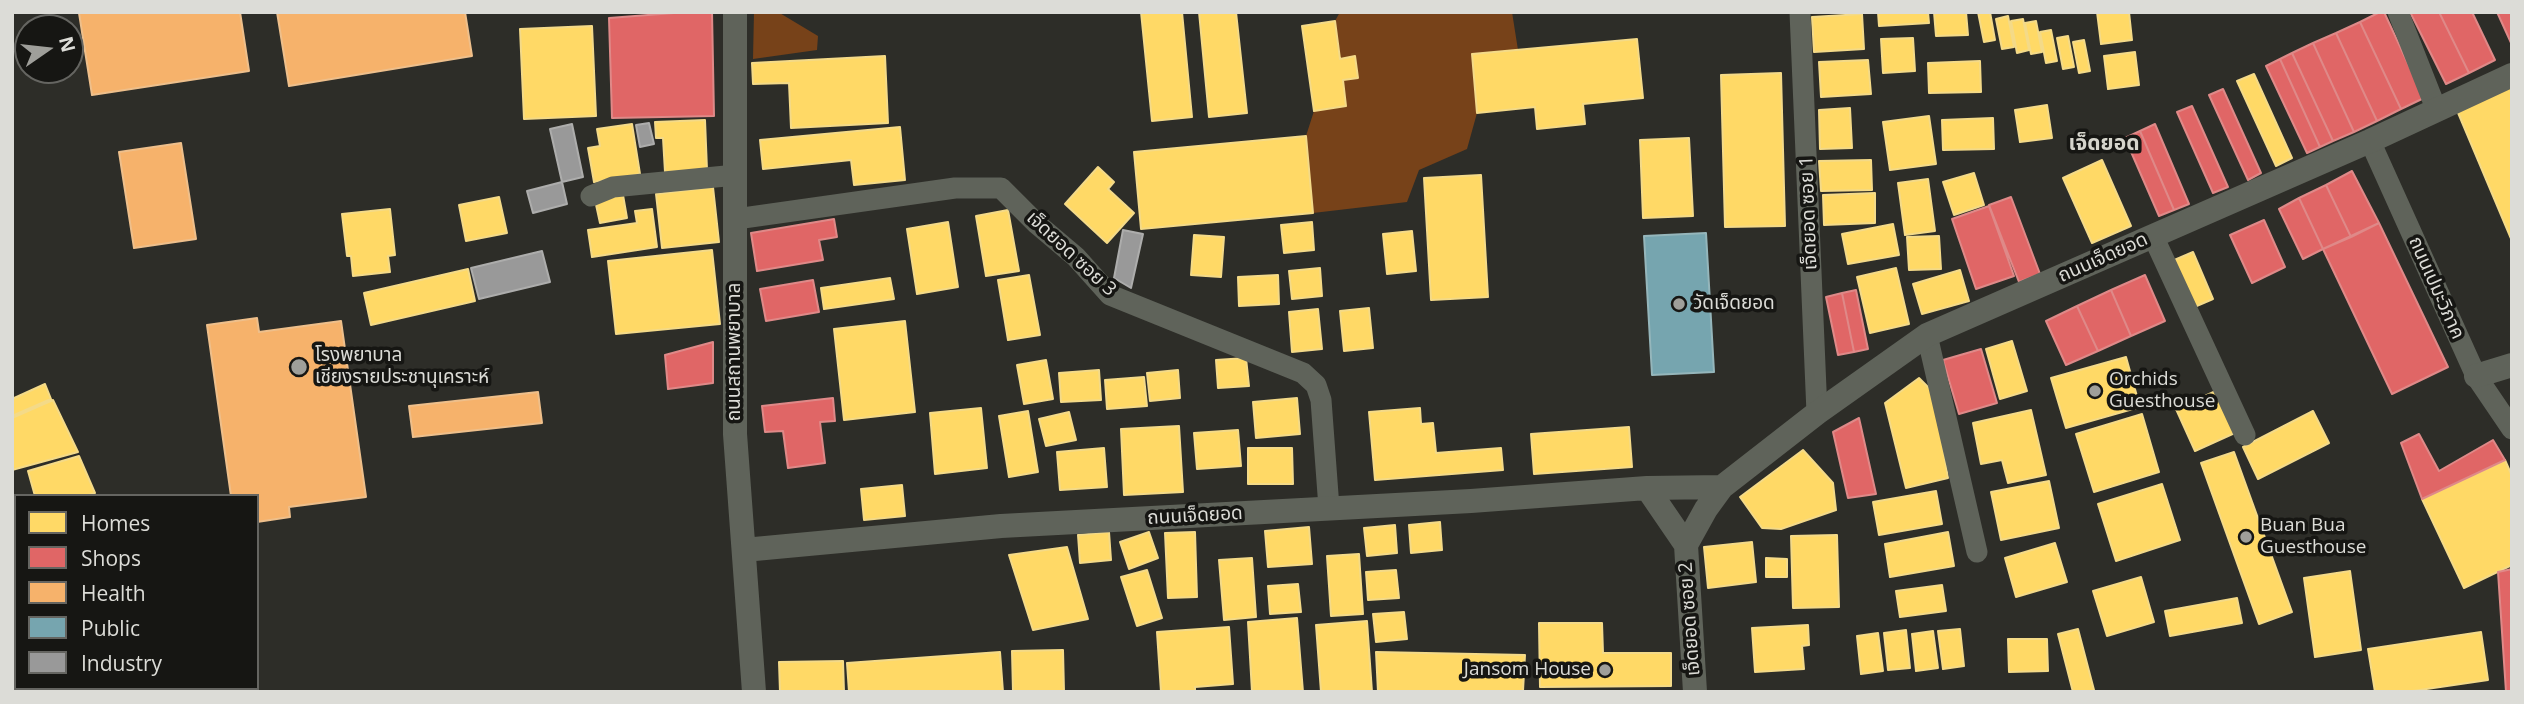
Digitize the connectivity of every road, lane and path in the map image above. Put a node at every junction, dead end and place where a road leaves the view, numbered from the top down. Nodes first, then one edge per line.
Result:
1 (735, 12) edge
2 (1800, 12) edge
3 (2398, 12) edge
4 (2512, 75) edge
5 (2437, 111) junction
6 (2370, 141) junction
7 (736, 175) junction
8 (591, 196) dead end
9 (736, 219) junction
10 (2153, 236) junction
11 (1927, 335) junction
12 (2512, 365) edge
13 (2476, 376) junction
14 (1817, 413) junction
15 (2512, 429) edge
16 (2245, 435) dead end
17 (1647, 488) junction
18 (1722, 488) junction
19 (1329, 508) junction
20 (1686, 545) junction
21 (744, 550) junction
22 (1977, 552) dead end
23 (754, 692) edge
24 (1695, 692) edge

1 - 7 street, ถนนสถานพยาบาล
2 - 14 street, เจ็ดยอด ซอย 1
3 - 5 street
4 - 5 street, ถนนเจ็ดยอด
5 - 6 street, ถนนเจ็ดยอด
6 - 10 street, ถนนเจ็ดยอด
6 - 13 street, ถนนเปมะวิภาค
7 - 8 street
7 - 9 street, ถนนสถานพยาบาล
9 - 19 street, เจ็ดยอด ซอย 3
9 - 21 street, ถนนสถานพยาบาล
10 - 11 street, ถนนเจ็ดยอด
10 - 16 street
11 - 14 street, ถนนเจ็ดยอด
11 - 22 street
12 - 13 street
13 - 15 street, ถนนเปมะวิภาค
14 - 18 street, ถนนเจ็ดยอด
17 - 18 street, ถนนเจ็ดยอด
17 - 19 street, ถนนเจ็ดยอด
17 - 20 street
18 - 20 street, ถนนเจ็ดยอด
19 - 21 street, ถนนเจ็ดยอด
20 - 24 street, เจ็ดยอด ซอย 2
21 - 23 street, ถนนสถานพยาบาล

